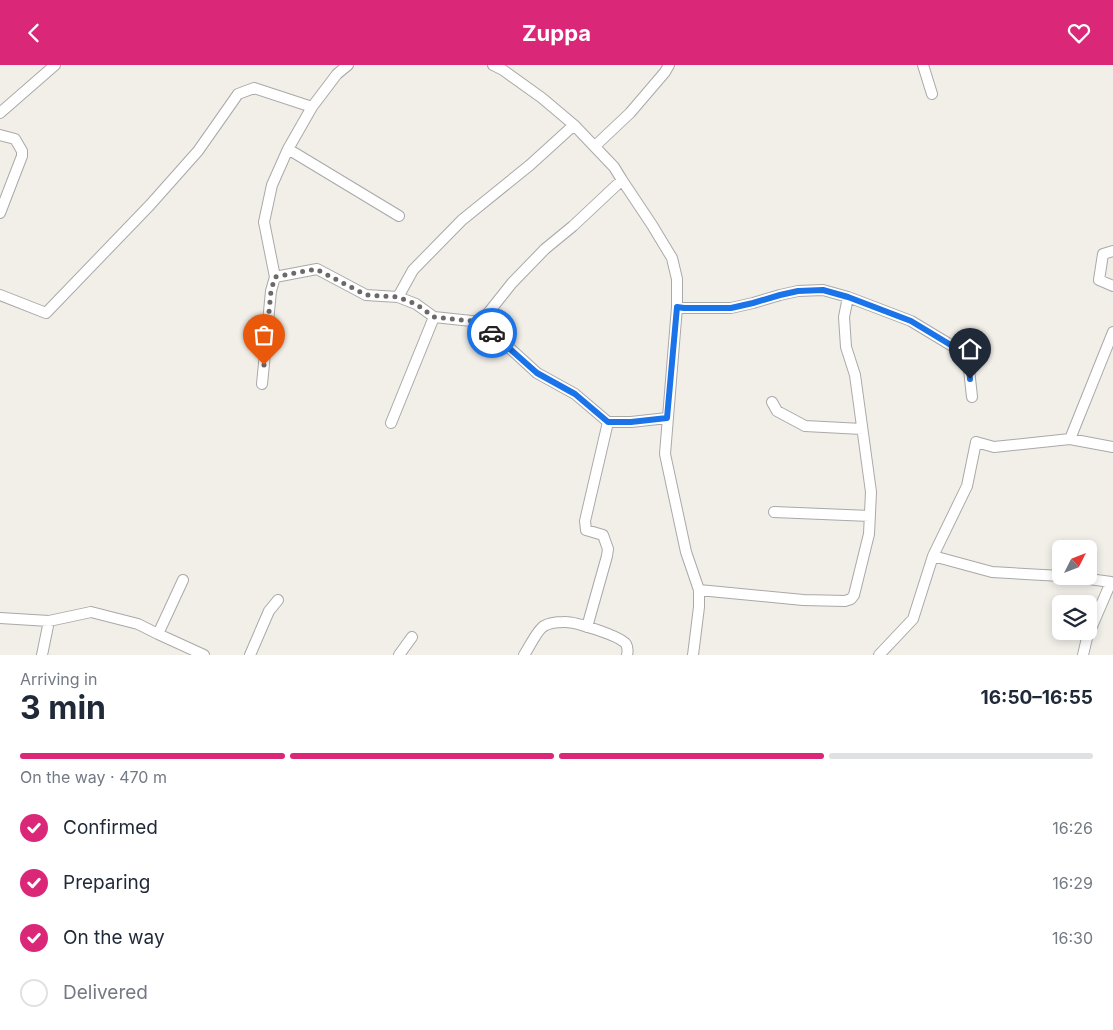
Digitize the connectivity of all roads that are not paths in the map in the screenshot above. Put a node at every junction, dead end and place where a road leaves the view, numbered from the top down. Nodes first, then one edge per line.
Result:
1 (55, 65) edge
2 (348, 65) edge
3 (669, 65) edge
4 (924, 65) edge
5 (500, 67) edge
6 (932, 94) dead end
7 (312, 107) junction
8 (0, 113) edge
9 (574, 125) junction
10 (0, 135) edge
11 (595, 145) junction
12 (288, 149) junction
13 (622, 180) junction
14 (0, 213) edge
15 (400, 216) dead end
16 (1113, 251) edge
17 (275, 277) junction
18 (1113, 286) edge
19 (0, 295) edge
20 (398, 297) junction
21 (848, 297) junction
22 (677, 307) junction
23 (434, 317) junction
24 (481, 322) junction
25 (1113, 332) edge
26 (262, 384) dead end
27 (972, 397) dead end
28 (772, 402) dead end
29 (667, 418) junction
30 (608, 422) junction
31 (391, 423) dead end
32 (862, 429) junction
33 (1070, 439) junction
34 (1113, 447) edge
35 (774, 512) dead end
36 (870, 516) junction
37 (933, 556) junction
38 (1052, 575) edge
39 (1098, 580) edge
40 (183, 581) dead end
41 (1112, 582) edge
42 (699, 590) junction
43 (278, 600) dead end
44 (0, 618) edge
45 (49, 621) junction
46 (587, 627) junction
47 (158, 634) junction
48 (412, 637) dead end
49 (42, 655) edge
50 (204, 655) edge
51 (250, 655) edge
52 (399, 655) edge
53 (524, 655) edge
54 (627, 655) edge
55 (693, 655) edge
56 (880, 655) edge
57 (1083, 655) edge

1 - 8 street
2 - 7 street
3 - 11 street
4 - 6 street
5 - 9 street
7 - 12 street
7 - 19 street
9 - 11 street
9 - 20 street
10 - 14 street
11 - 13 street
12 - 15 street
12 - 17 street
13 - 22 street
13 - 24 street
16 - 18 street
17 - 20 street
17 - 26 street
20 - 23 street
21 - 22 street
21 - 27 street
21 - 32 street
22 - 29 street
23 - 24 street
23 - 31 street
24 - 30 street
25 - 33 street
28 - 32 street
29 - 30 street
29 - 42 street
30 - 46 street
32 - 36 street
33 - 34 street
33 - 37 street
35 - 36 street
36 - 42 street
37 - 38 street
37 - 56 street
39 - 41 street
40 - 47 street
41 - 57 street
42 - 55 street
43 - 51 street
44 - 45 street
45 - 47 street
45 - 49 street
46 - 53 street
46 - 54 street
47 - 50 street
48 - 52 street

